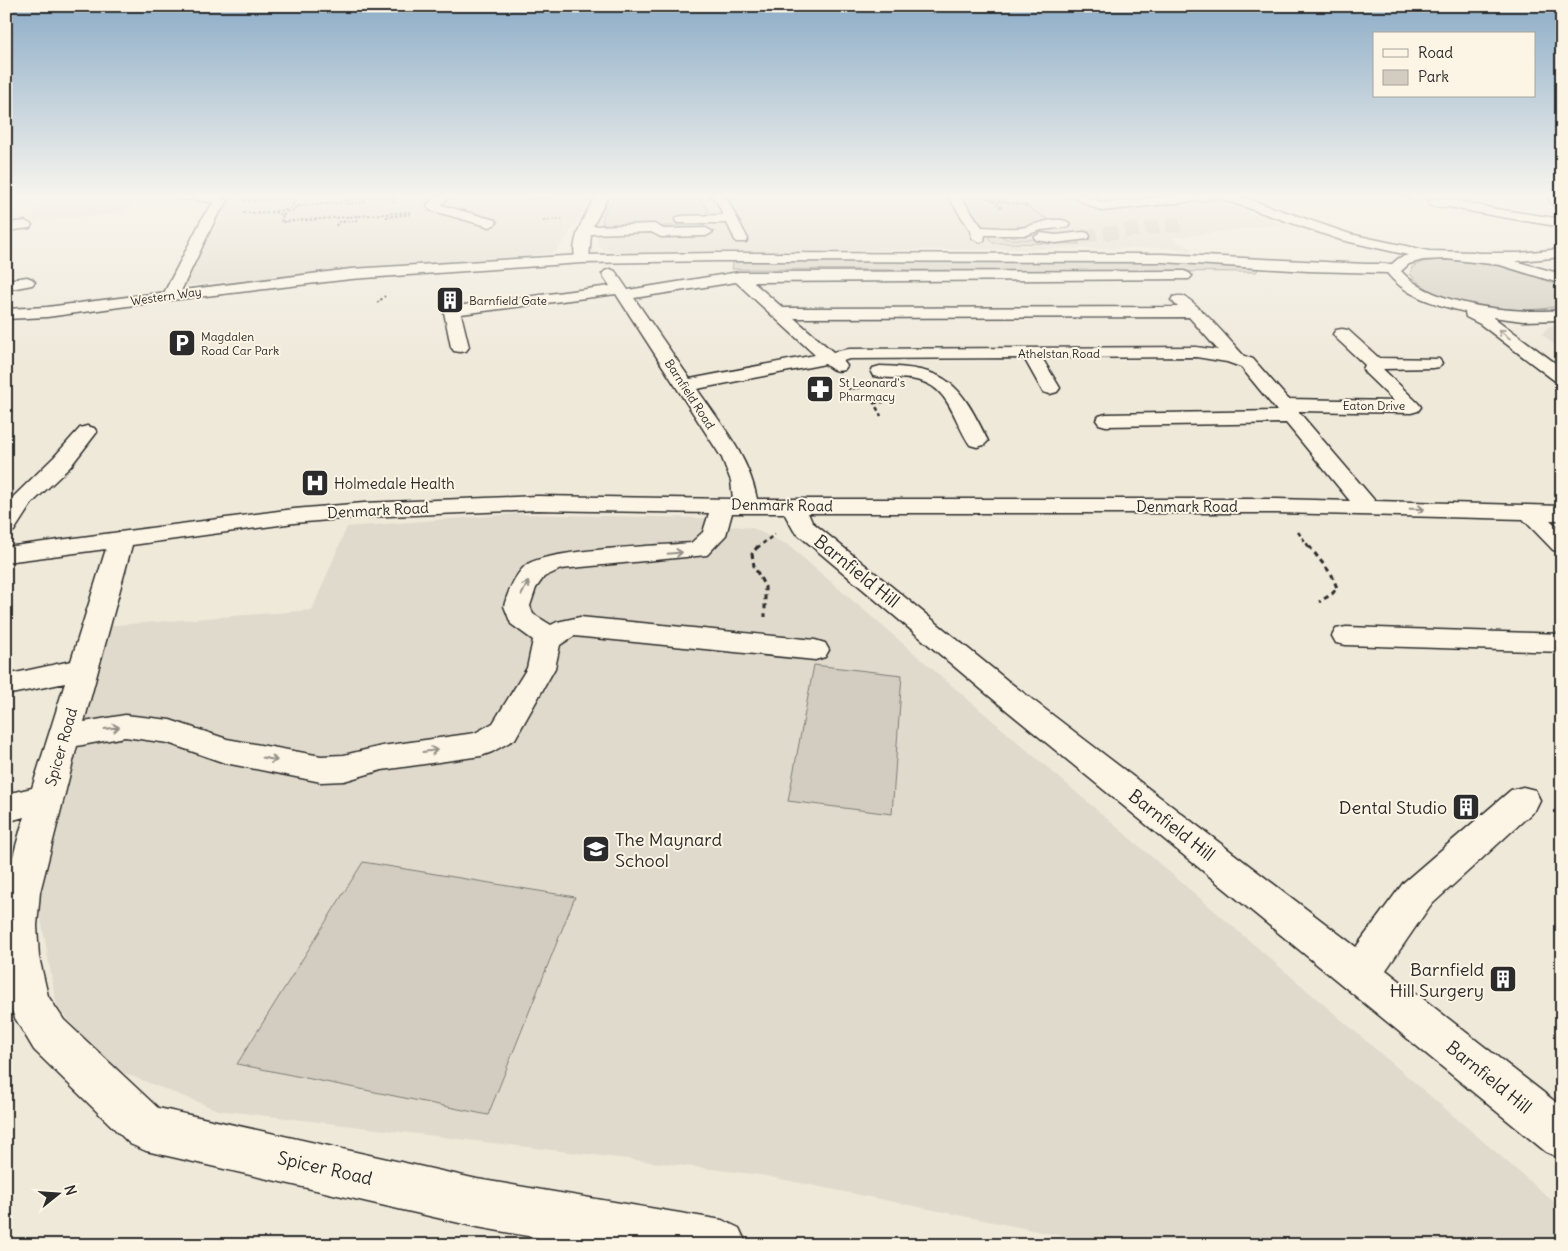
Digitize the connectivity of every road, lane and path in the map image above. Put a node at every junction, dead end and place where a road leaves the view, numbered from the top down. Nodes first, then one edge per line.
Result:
1 (192, 253) edge
2 (582, 253) edge
3 (1373, 253) edge
4 (1421, 253) edge
5 (1557, 253) edge
6 (1561, 253) edge
7 (1428, 255) junction
8 (1481, 258) junction
9 (582, 259) junction
10 (1395, 267) junction
11 (1315, 268) junction
12 (1543, 272) junction
13 (1184, 276) dead end
14 (739, 277) junction
15 (1158, 277) junction
16 (1562, 280) edge
17 (27, 282) dead end
18 (6, 285) edge
19 (618, 286) junction
20 (174, 291) junction
21 (387, 294) dead end
22 (1427, 296) junction
23 (377, 303) dead end
24 (1460, 306) junction
25 (1193, 312) junction
26 (778, 313) junction
27 (6, 314) edge
28 (1560, 316) edge
29 (1342, 334) dead end
30 (460, 347) dead end
31 (1030, 353) junction
32 (828, 358) junction
33 (1237, 359) junction
34 (1433, 364) dead end
35 (1376, 365) junction
36 (1560, 376) edge
37 (861, 379) junction
38 (684, 386) junction
39 (1050, 388) dead end
40 (845, 389) dead end
41 (874, 402) junction
42 (884, 402) dead end
43 (1286, 411) junction
44 (881, 416) dead end
45 (1106, 420) dead end
46 (87, 432) dead end
47 (977, 441) dead end
48 (735, 505) junction
49 (792, 506) junction
50 (1277, 506) junction
51 (1368, 508) junction
52 (1529, 512) junction
53 (1562, 513) edge
54 (6, 526) edge
55 (771, 536) dead end
56 (122, 540) junction
57 (1562, 545) edge
58 (6, 555) edge
59 (1319, 602) dead end
60 (1346, 636) dead end
61 (547, 640) junction
62 (1562, 642) edge
63 (762, 644) junction
64 (815, 650) dead end
65 (83, 668) junction
66 (6, 685) edge
67 (64, 737) junction
68 (46, 798) junction
69 (1523, 800) dead end
70 (6, 808) edge
71 (12, 962) edge
72 (1360, 974) junction
73 (1562, 1136) edge
74 (722, 1245) edge

1 - 20 street
2 - 9 street
3 - 10 street
4 - 7 street
5 - 8 street
6 - 12 street
7 - 8 street
7 - 10 street
8 - 12 street
9 - 11 street, Western Way
9 - 20 street, Western Way
10 - 11 street, Western Way
10 - 22 street
11 - 22 street, Western Way
12 - 16 street
13 - 15 street
14 - 15 street
14 - 19 street
14 - 26 street
15 - 25 street
17 - 18 street
19 - 30 street
19 - 38 street, Barnfield Road
20 - 27 street, Western Way
21 - 23 path
22 - 24 street
24 - 28 street
36 -> 24 street
25 - 26 street
25 - 33 street
26 - 32 street
28 - 36 street
29 - 35 street, Eaton Drive
31 - 32 street, Athelstan Road
31 - 33 street, Athelstan Road
31 - 39 street
32 - 37 street
32 - 38 street, Athelstan Road
33 - 43 street
34 - 35 street
35 - 43 street, Eaton Drive
37 - 40 path
37 - 41 path
37 - 47 street
38 - 48 street, Barnfield Road
41 - 42 path
41 - 44 path
43 - 45 street
43 - 51 street
46 - 54 street
48 - 49 street, Denmark Road
48 - 56 street, Denmark Road
61 -> 48 street
49 - 50 street, Denmark Road
49 - 72 street, Barnfield Hill
50 - 51 street, Denmark Road
50 - 59 path
51 -> 52 street, Denmark Road
52 - 53 street, Denmark Road
52 - 57 street
55 - 63 path
56 - 58 street, Denmark Road
56 - 65 street, Spicer Road
60 - 62 street
61 - 63 street
67 -> 61 street
63 - 64 street
65 - 66 street
65 - 67 street, Spicer Road
67 - 68 street, Spicer Road
68 - 70 street
68 - 71 street, Spicer Road
69 - 72 street
71 - 74 street, Spicer Road
72 - 73 street, Barnfield Hill

